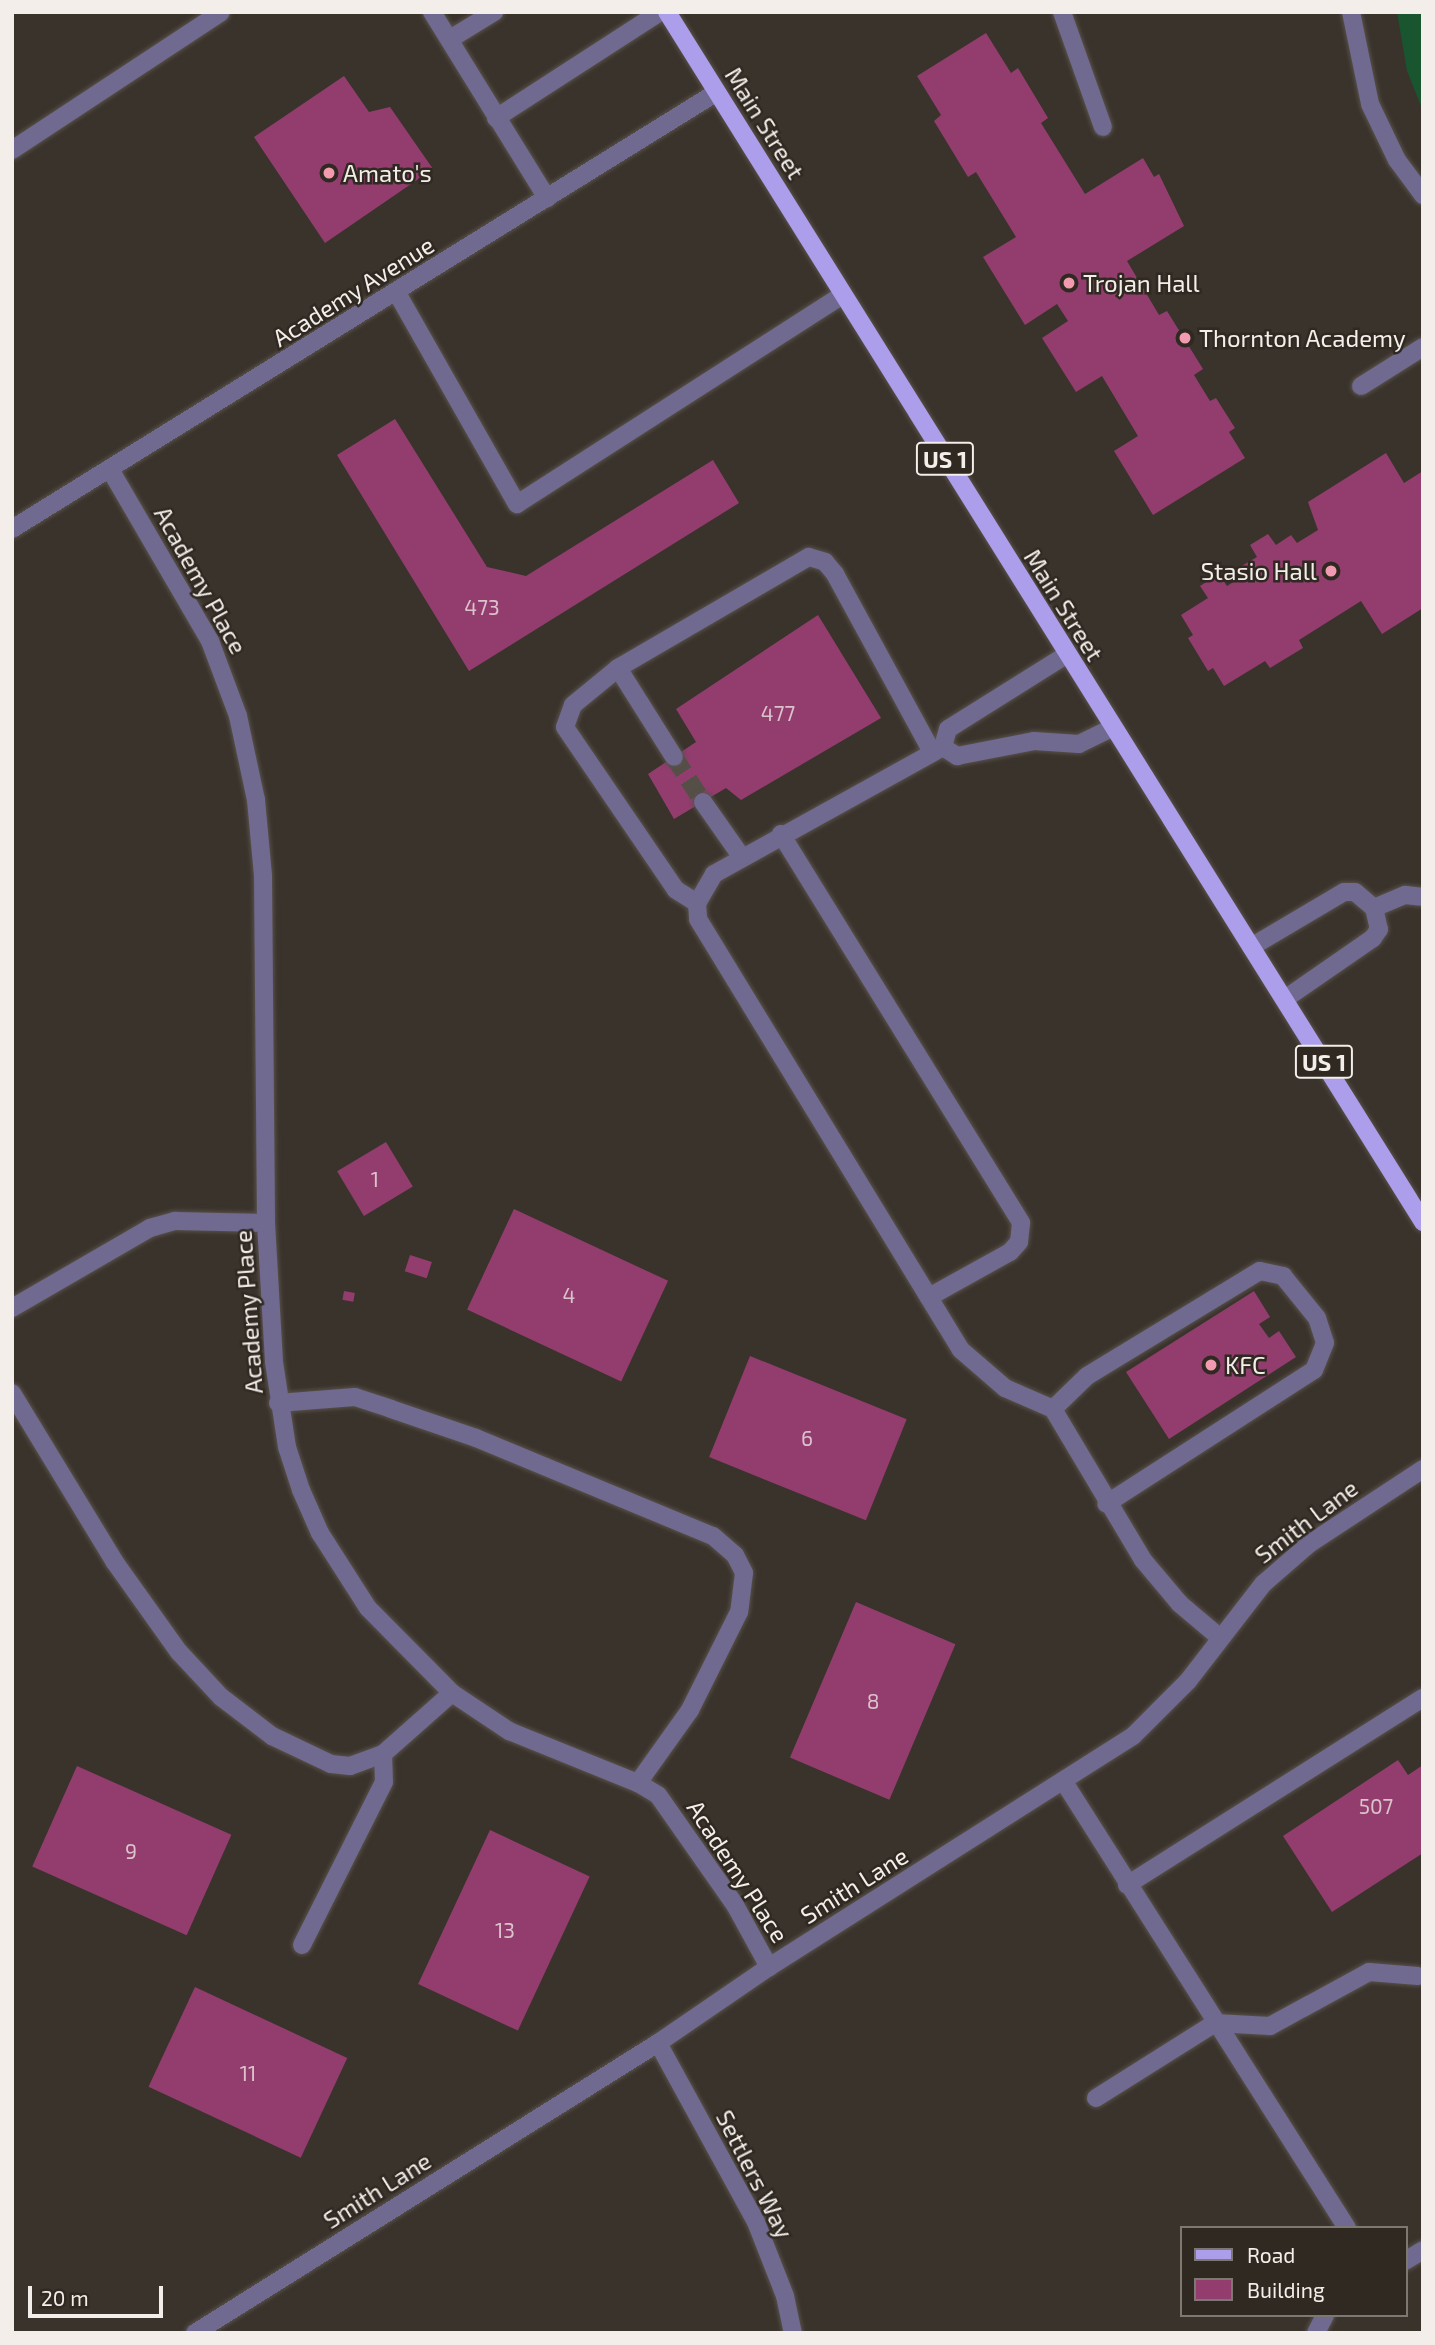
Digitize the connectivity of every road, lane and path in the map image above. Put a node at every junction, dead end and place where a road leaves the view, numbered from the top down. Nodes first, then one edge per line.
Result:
1 (221, 12) edge
2 (432, 12) edge
3 (494, 12) edge
4 (660, 12) edge
5 (667, 12) edge
6 (1062, 12) edge
7 (1352, 12) edge
8 (450, 39) junction
9 (717, 92) junction
10 (496, 118) junction
11 (1103, 127) dead end
12 (12, 150) edge
13 (1423, 195) edge
14 (547, 198) junction
15 (397, 292) junction
16 (843, 295) junction
17 (1423, 347) edge
18 (1361, 386) dead end
19 (111, 471) junction
20 (12, 529) edge
21 (1066, 655) junction
22 (618, 668) junction
23 (1112, 728) junction
24 (938, 749) junction
25 (674, 757) tunnel mouth
26 (703, 802) tunnel mouth
27 (781, 834) junction
28 (741, 856) junction
29 (1423, 897) edge
30 (696, 904) junction
31 (1374, 908) junction
32 (1251, 947) junction
33 (1285, 999) junction
34 (1423, 1222) edge
35 (266, 1223) junction
36 (929, 1297) junction
37 (12, 1308) edge
38 (12, 1393) edge
39 (278, 1403) junction
40 (1053, 1409) junction
41 (1423, 1469) edge
42 (1106, 1503) junction
43 (1219, 1637) junction
44 (452, 1693) junction
45 (1423, 1698) edge
46 (383, 1754) junction
47 (1064, 1782) junction
48 (638, 1783) junction
49 (1127, 1885) junction
50 (302, 1945) dead end
51 (769, 1967) junction
52 (1418, 1976) dead end
53 (1215, 2023) junction
54 (658, 2043) junction
55 (1096, 2098) dead end
56 (1346, 2226) edge
57 (1423, 2250) edge
58 (1407, 2260) edge
59 (1324, 2317) edge
60 (202, 2331) edge
61 (793, 2333) edge
62 (1316, 2333) edge

1 - 12 street
2 - 8 street
3 - 8 street
4 - 10 street
5 - 9 main road, Main Street / US 1
6 - 11 street
7 - 13 street
8 - 10 street
9 - 14 street, Academy Avenue
9 - 16 main road, Main Street / US 1
10 - 14 street
14 - 15 street, Academy Avenue
15 - 16 street
15 - 19 street, Academy Avenue
16 - 21 main road, Main Street / US 1
17 - 18 street
19 - 20 street, Academy Avenue
19 - 35 street, Academy Place
21 - 23 main road, Main Street / US 1
21 - 24 street
22 - 24 street
22 - 25 street
22 - 30 street
23 - 24 street
23 - 32 main road, Main Street / US 1
24 - 27 street
26 - 28 street
27 - 28 street
27 - 36 street
28 - 30 street
29 - 31 street
30 - 36 street
31 - 32 street
31 - 33 street
32 - 33 main road, Main Street / US 1
33 - 34 main road, Main Street / US 1
35 - 37 street
35 - 39 street, Academy Place
36 - 40 street
38 - 46 street
39 - 44 street, Academy Place
39 - 48 street
40 - 42 street
40 - 42 street
41 - 43 street, Smith Lane
42 - 43 street
43 - 47 street, Smith Lane
44 - 46 street
44 - 48 street, Academy Place
45 - 49 street
46 - 50 street
47 - 49 street
47 - 51 street, Smith Lane
48 - 51 street, Academy Place
49 - 53 street
51 - 54 street, Smith Lane
52 - 53 street
53 - 55 street
53 - 56 street
54 - 60 street, Smith Lane
54 - 61 street, Settlers Way
57 - 58 street
59 - 62 street

